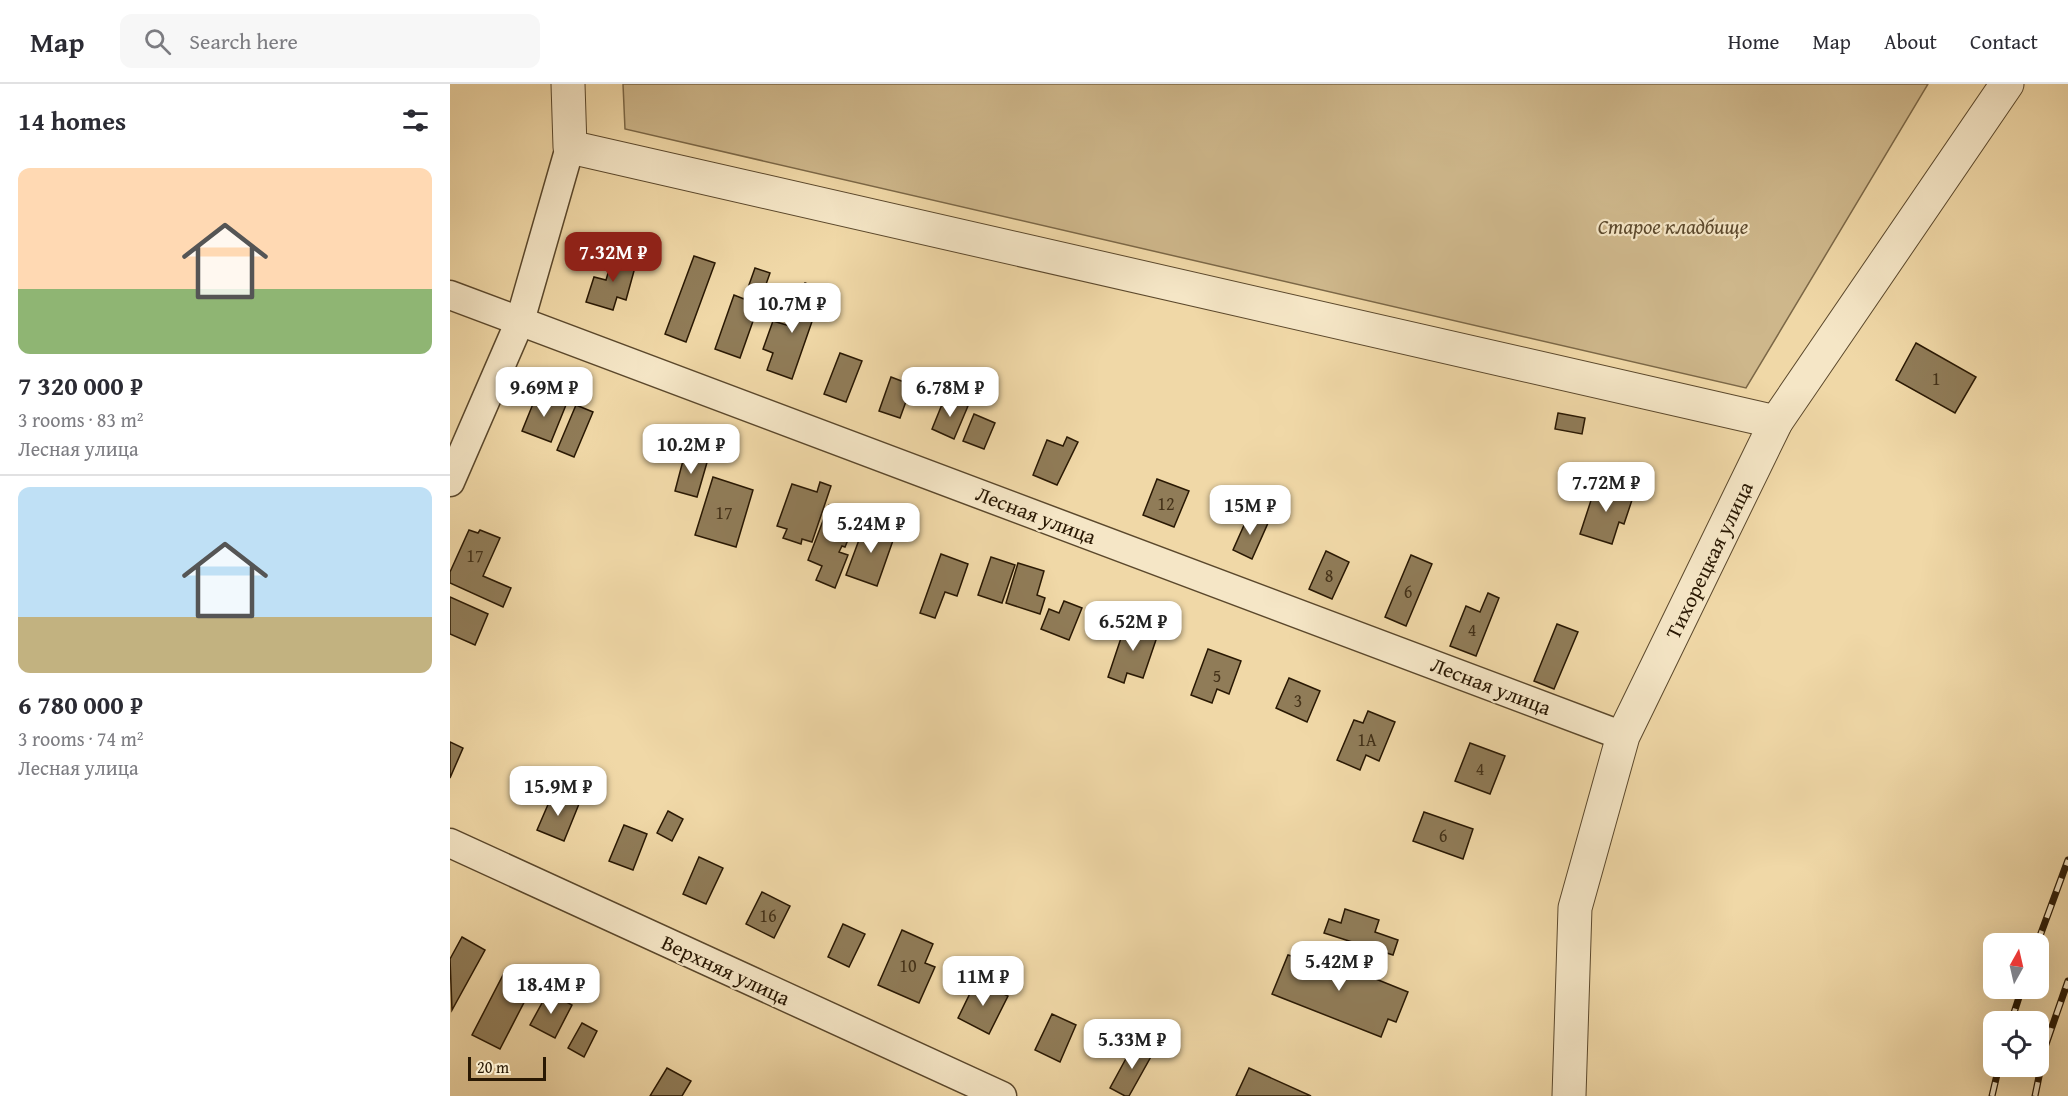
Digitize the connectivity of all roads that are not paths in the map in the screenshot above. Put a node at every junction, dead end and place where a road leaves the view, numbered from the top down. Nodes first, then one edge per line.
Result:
1 (568, 84) edge
2 (2007, 84) edge
3 (570, 147) junction
4 (450, 295) edge
5 (520, 321) junction
6 (1776, 422) junction
7 (450, 482) edge
8 (1623, 736) junction
9 (450, 843) edge
10 (1002, 1096) edge
11 (1569, 1096) edge

1 - 3 street
2 - 6 street, Тихорецкая улица
3 - 5 street
3 - 6 street
4 - 5 street, Лесная улица
5 - 7 street
5 - 8 street, Лесная улица
6 - 8 street, Тихорецкая улица
8 - 11 street, Тихорецкая улица
9 - 10 street, Верхняя улица

